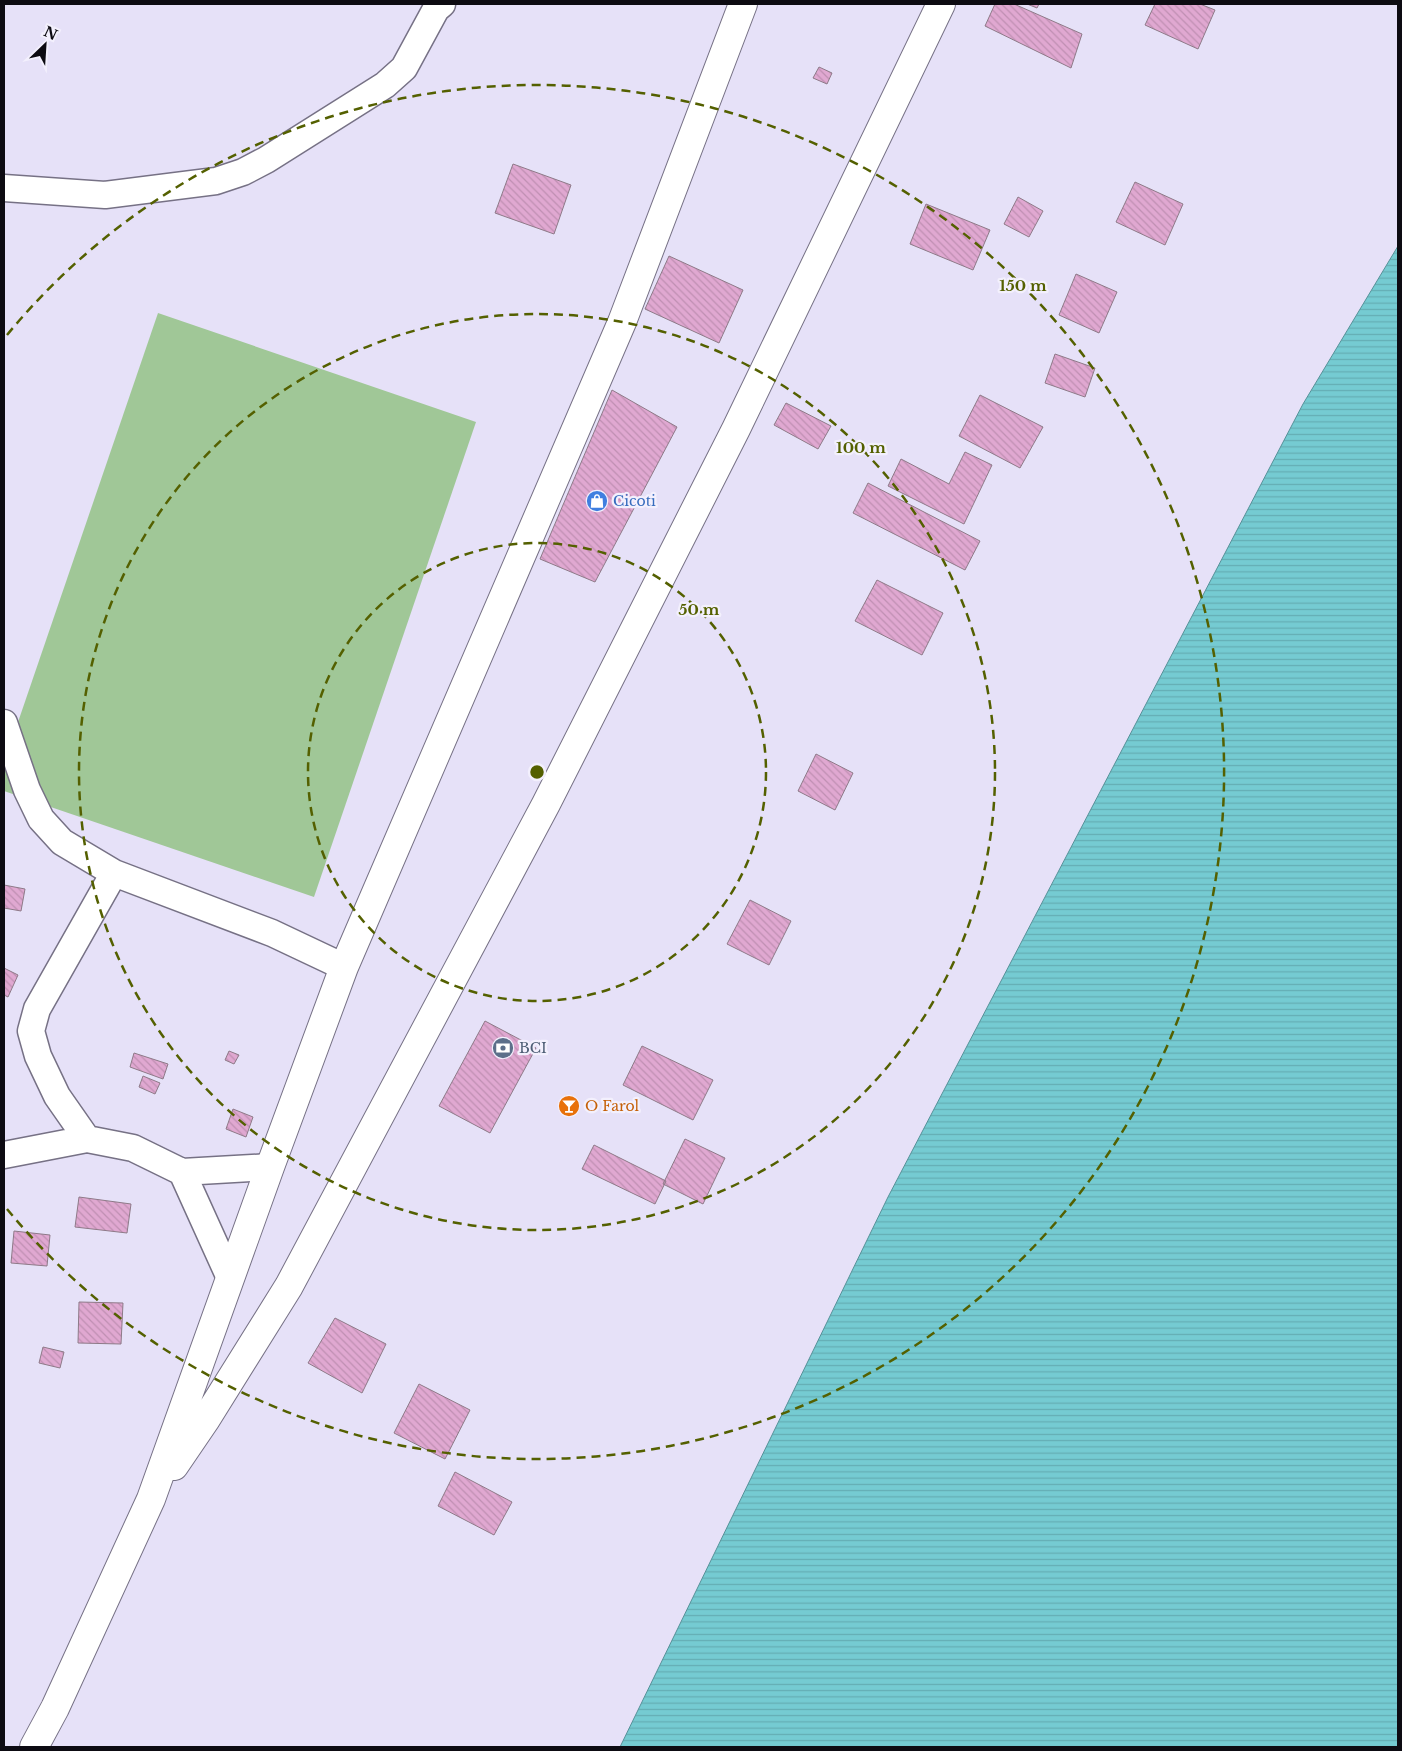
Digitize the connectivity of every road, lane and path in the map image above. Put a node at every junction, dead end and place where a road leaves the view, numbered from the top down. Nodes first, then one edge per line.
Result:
1 (744, 4) edge
2 (941, 4) edge
3 (438, 5) edge
4 (4, 188) edge
5 (4, 723) edge
6 (114, 873) junction
7 (344, 967) junction
8 (87, 1139) junction
9 (4, 1155) edge
10 (270, 1167) junction
11 (182, 1172) junction
12 (230, 1278) junction
13 (151, 1499) junction
14 (34, 1747) edge

1 - 7 street
2 - 13 street
3 - 4 street
5 - 6 street
6 - 7 street
6 - 8 street
7 - 10 street
8 - 9 street
8 - 11 street
10 - 11 street
10 - 12 street
11 - 12 street
12 - 13 street
13 - 14 street

